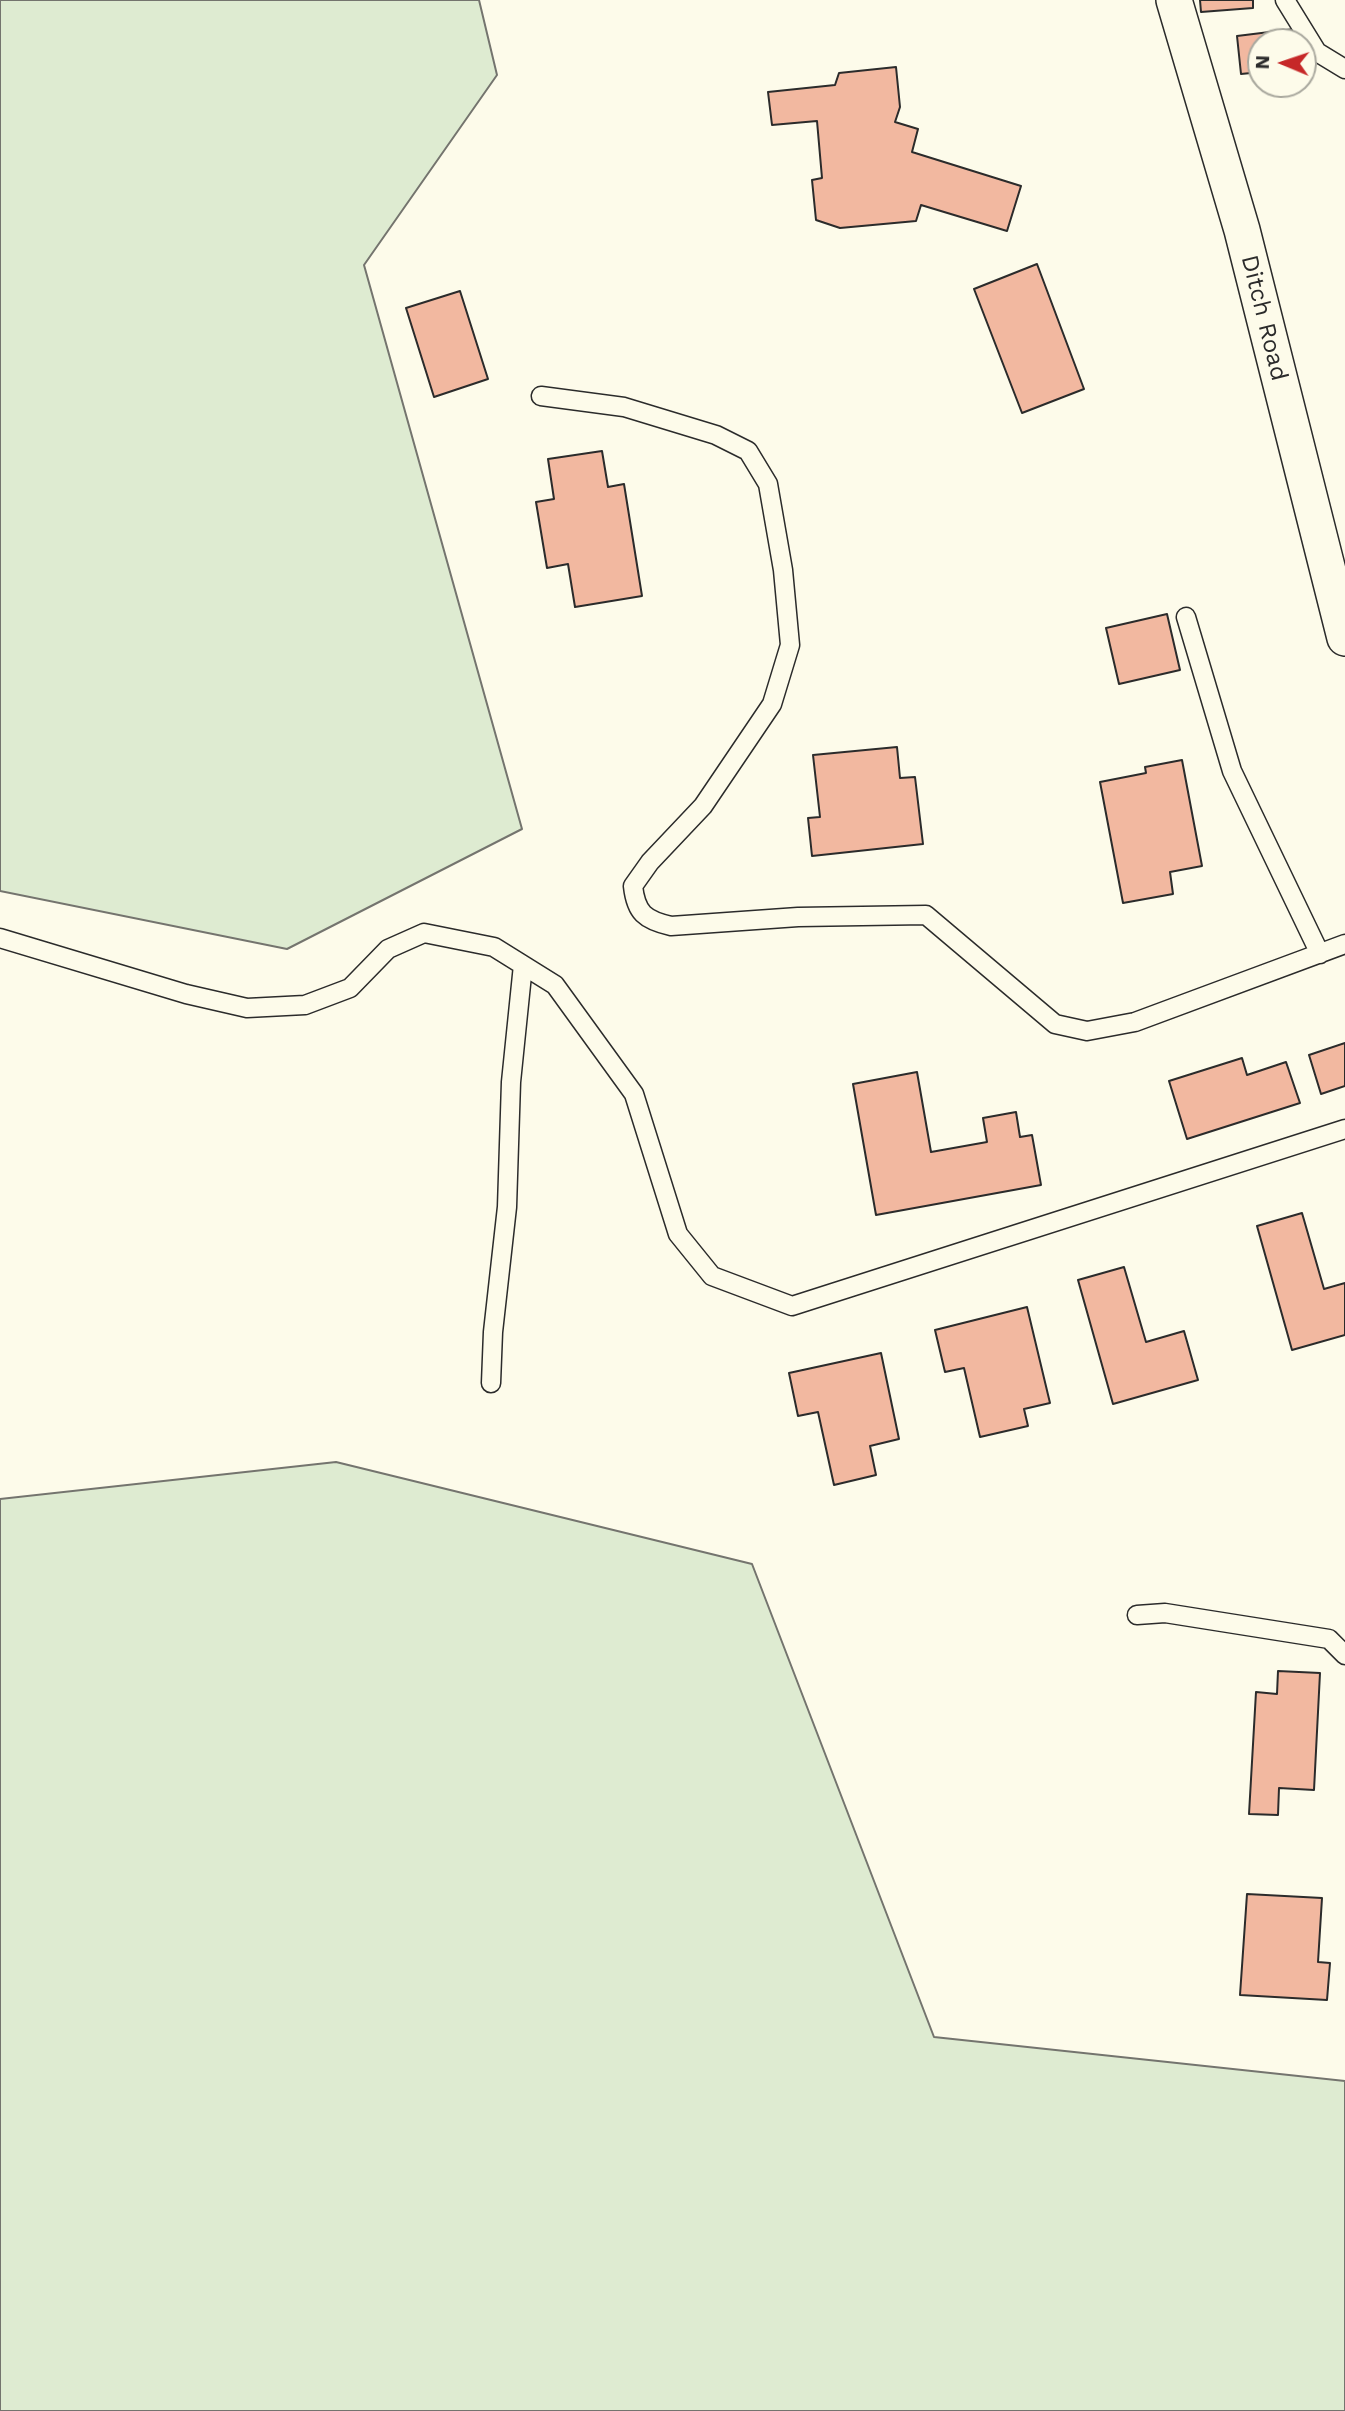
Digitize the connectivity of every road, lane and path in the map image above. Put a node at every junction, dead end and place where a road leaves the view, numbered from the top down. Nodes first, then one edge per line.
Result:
1 (1174, 0) edge
2 (1285, 0) edge
3 (1345, 69) edge
4 (541, 396) dead end
5 (1186, 617) dead end
6 (1345, 638) edge
7 (0, 938) edge
8 (1345, 944) edge
9 (1320, 954) junction
10 (523, 965) junction
11 (1345, 1129) edge
12 (491, 1383) dead end
13 (1137, 1615) dead end
14 (1345, 1655) edge

1 - 6 street, Ditch Road
2 - 3 lane
4 - 9 lane
5 - 9 lane
7 - 10 lane
8 - 9 lane
10 - 11 lane
10 - 12 lane
13 - 14 lane

